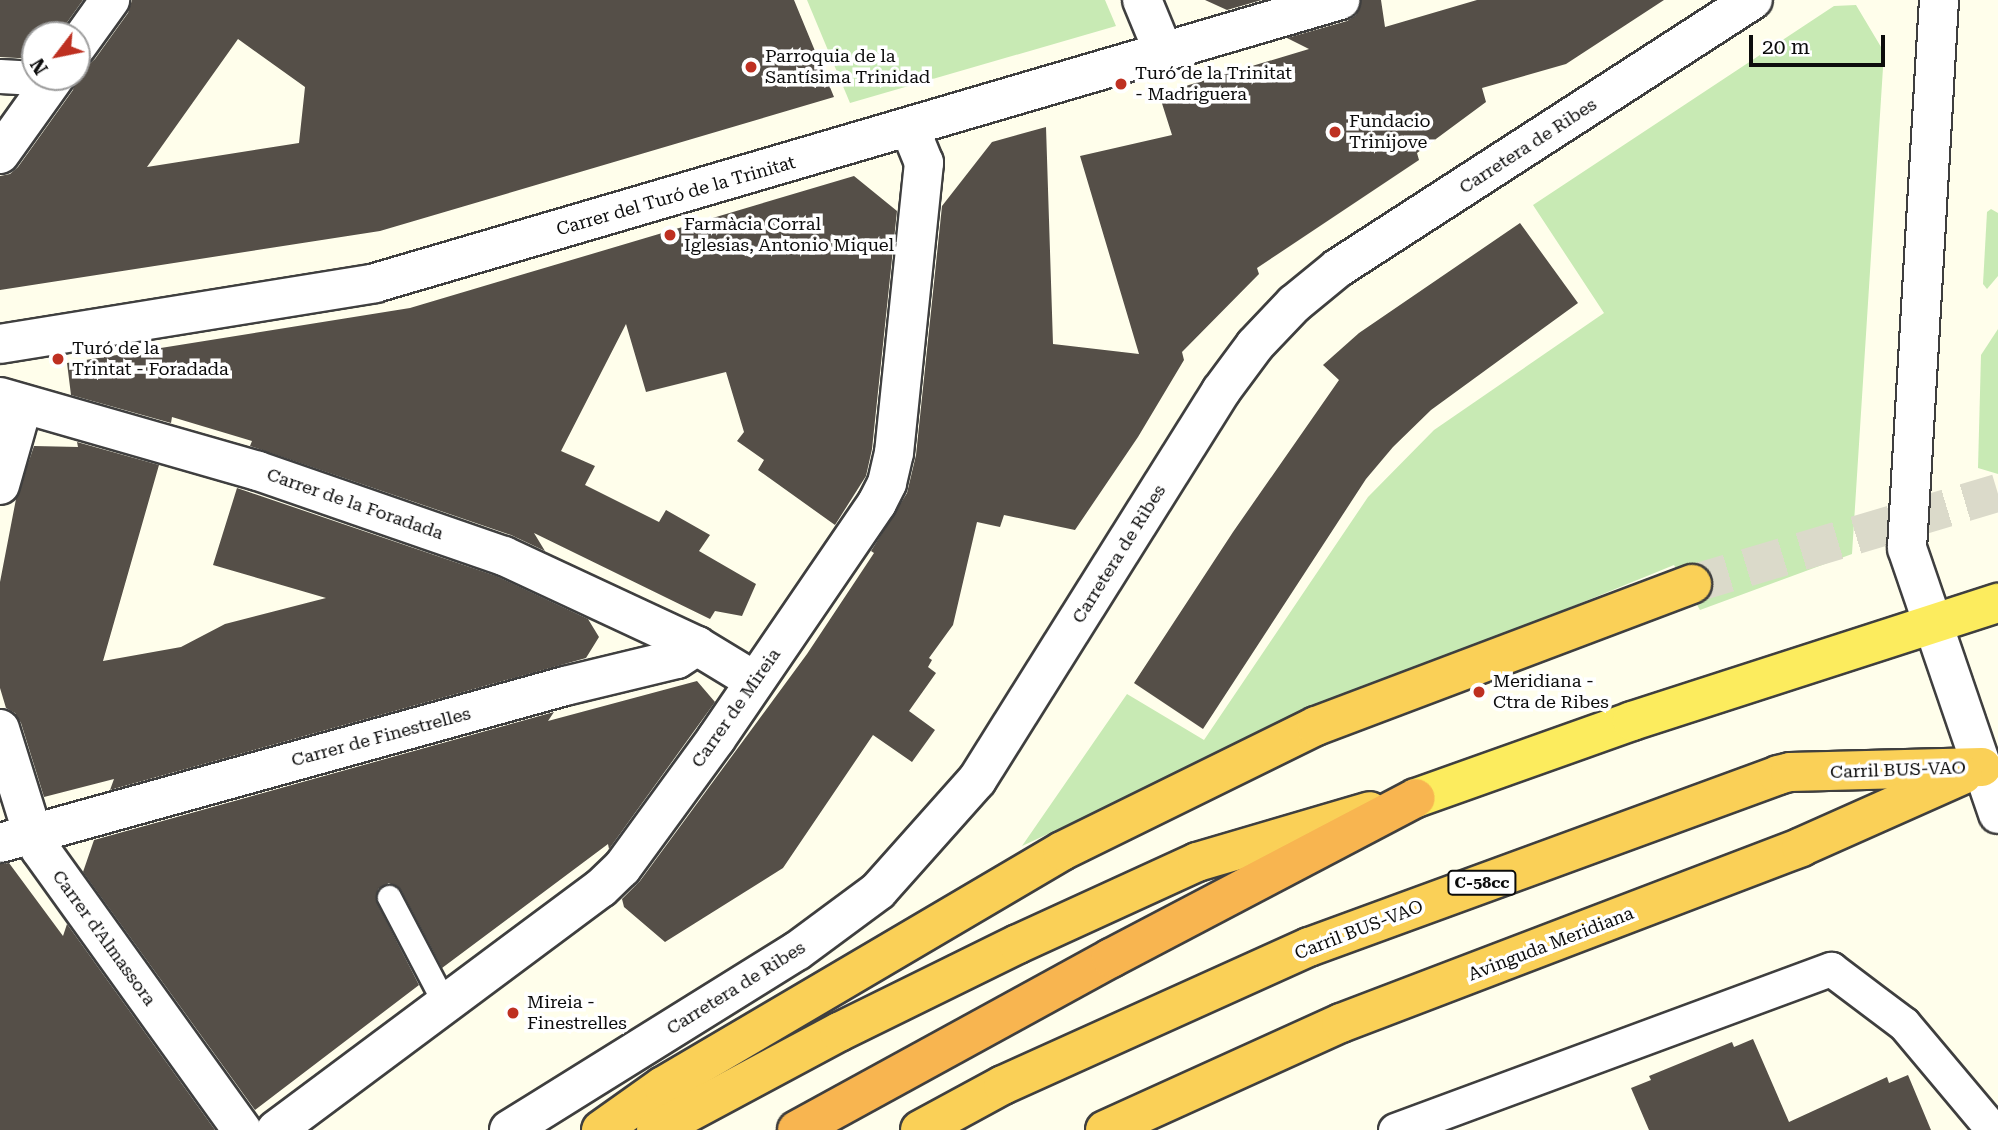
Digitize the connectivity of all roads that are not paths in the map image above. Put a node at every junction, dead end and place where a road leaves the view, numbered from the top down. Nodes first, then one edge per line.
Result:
1 (110, 0) edge
2 (1142, 0) edge
3 (1340, 0) edge
4 (1753, 0) edge
5 (1938, 0) edge
6 (91, 26) edge
7 (1164, 53) junction
8 (0, 76) edge
9 (21, 77) edge
10 (45, 91) edge
11 (910, 128) junction
12 (0, 155) edge
13 (0, 344) edge
14 (12, 400) edge
15 (0, 485) edge
16 (1692, 584) tunnel mouth
17 (1998, 603) edge
18 (1933, 624) junction
19 (697, 646) junction
20 (753, 680) junction
21 (0, 729) edge
22 (1990, 764) edge
23 (1416, 798) junction
24 (1998, 814) edge
25 (16, 839) edge
26 (388, 897) dead end
27 (445, 1004) junction
28 (242, 1130) edge
29 (276, 1130) edge
30 (509, 1130) edge
31 (601, 1130) edge
32 (656, 1130) edge
33 (797, 1130) edge
34 (920, 1130) edge
35 (1105, 1130) edge
36 (1395, 1130) edge
37 (1993, 1130) edge

1 - 6 street
2 - 7 street
3 - 7 street, Carrer del Turó de la Trinitat
4 - 30 street, Carretera de Ribes
5 - 18 street
7 - 11 street, Carrer del Turó de la Trinitat
8 - 9 street
10 - 12 street
11 - 13 street, Carrer del Turó de la Trinitat
11 - 20 street, Carrer de Mireia
14 - 15 street
14 - 19 street, Carrer de la Foradada
16 - 31 highway
17 - 18 main road
18 - 22 street
18 - 23 main road
19 - 20 street
19 - 25 street, Carrer de Finestrelles
20 - 27 street, Carrer de Mireia
21 - 25 street, Carrer d'Almassora
22 - 24 street
22 - 34 highway, Carril BUS-VAO / C-58cc
22 - 35 highway, Avinguda Meridiana
23 - 32 highway
23 - 33 highway
25 - 28 street, Carrer d'Almassora
26 - 27 lane
27 - 29 street, Carrer de Mireia
36 - 37 street

